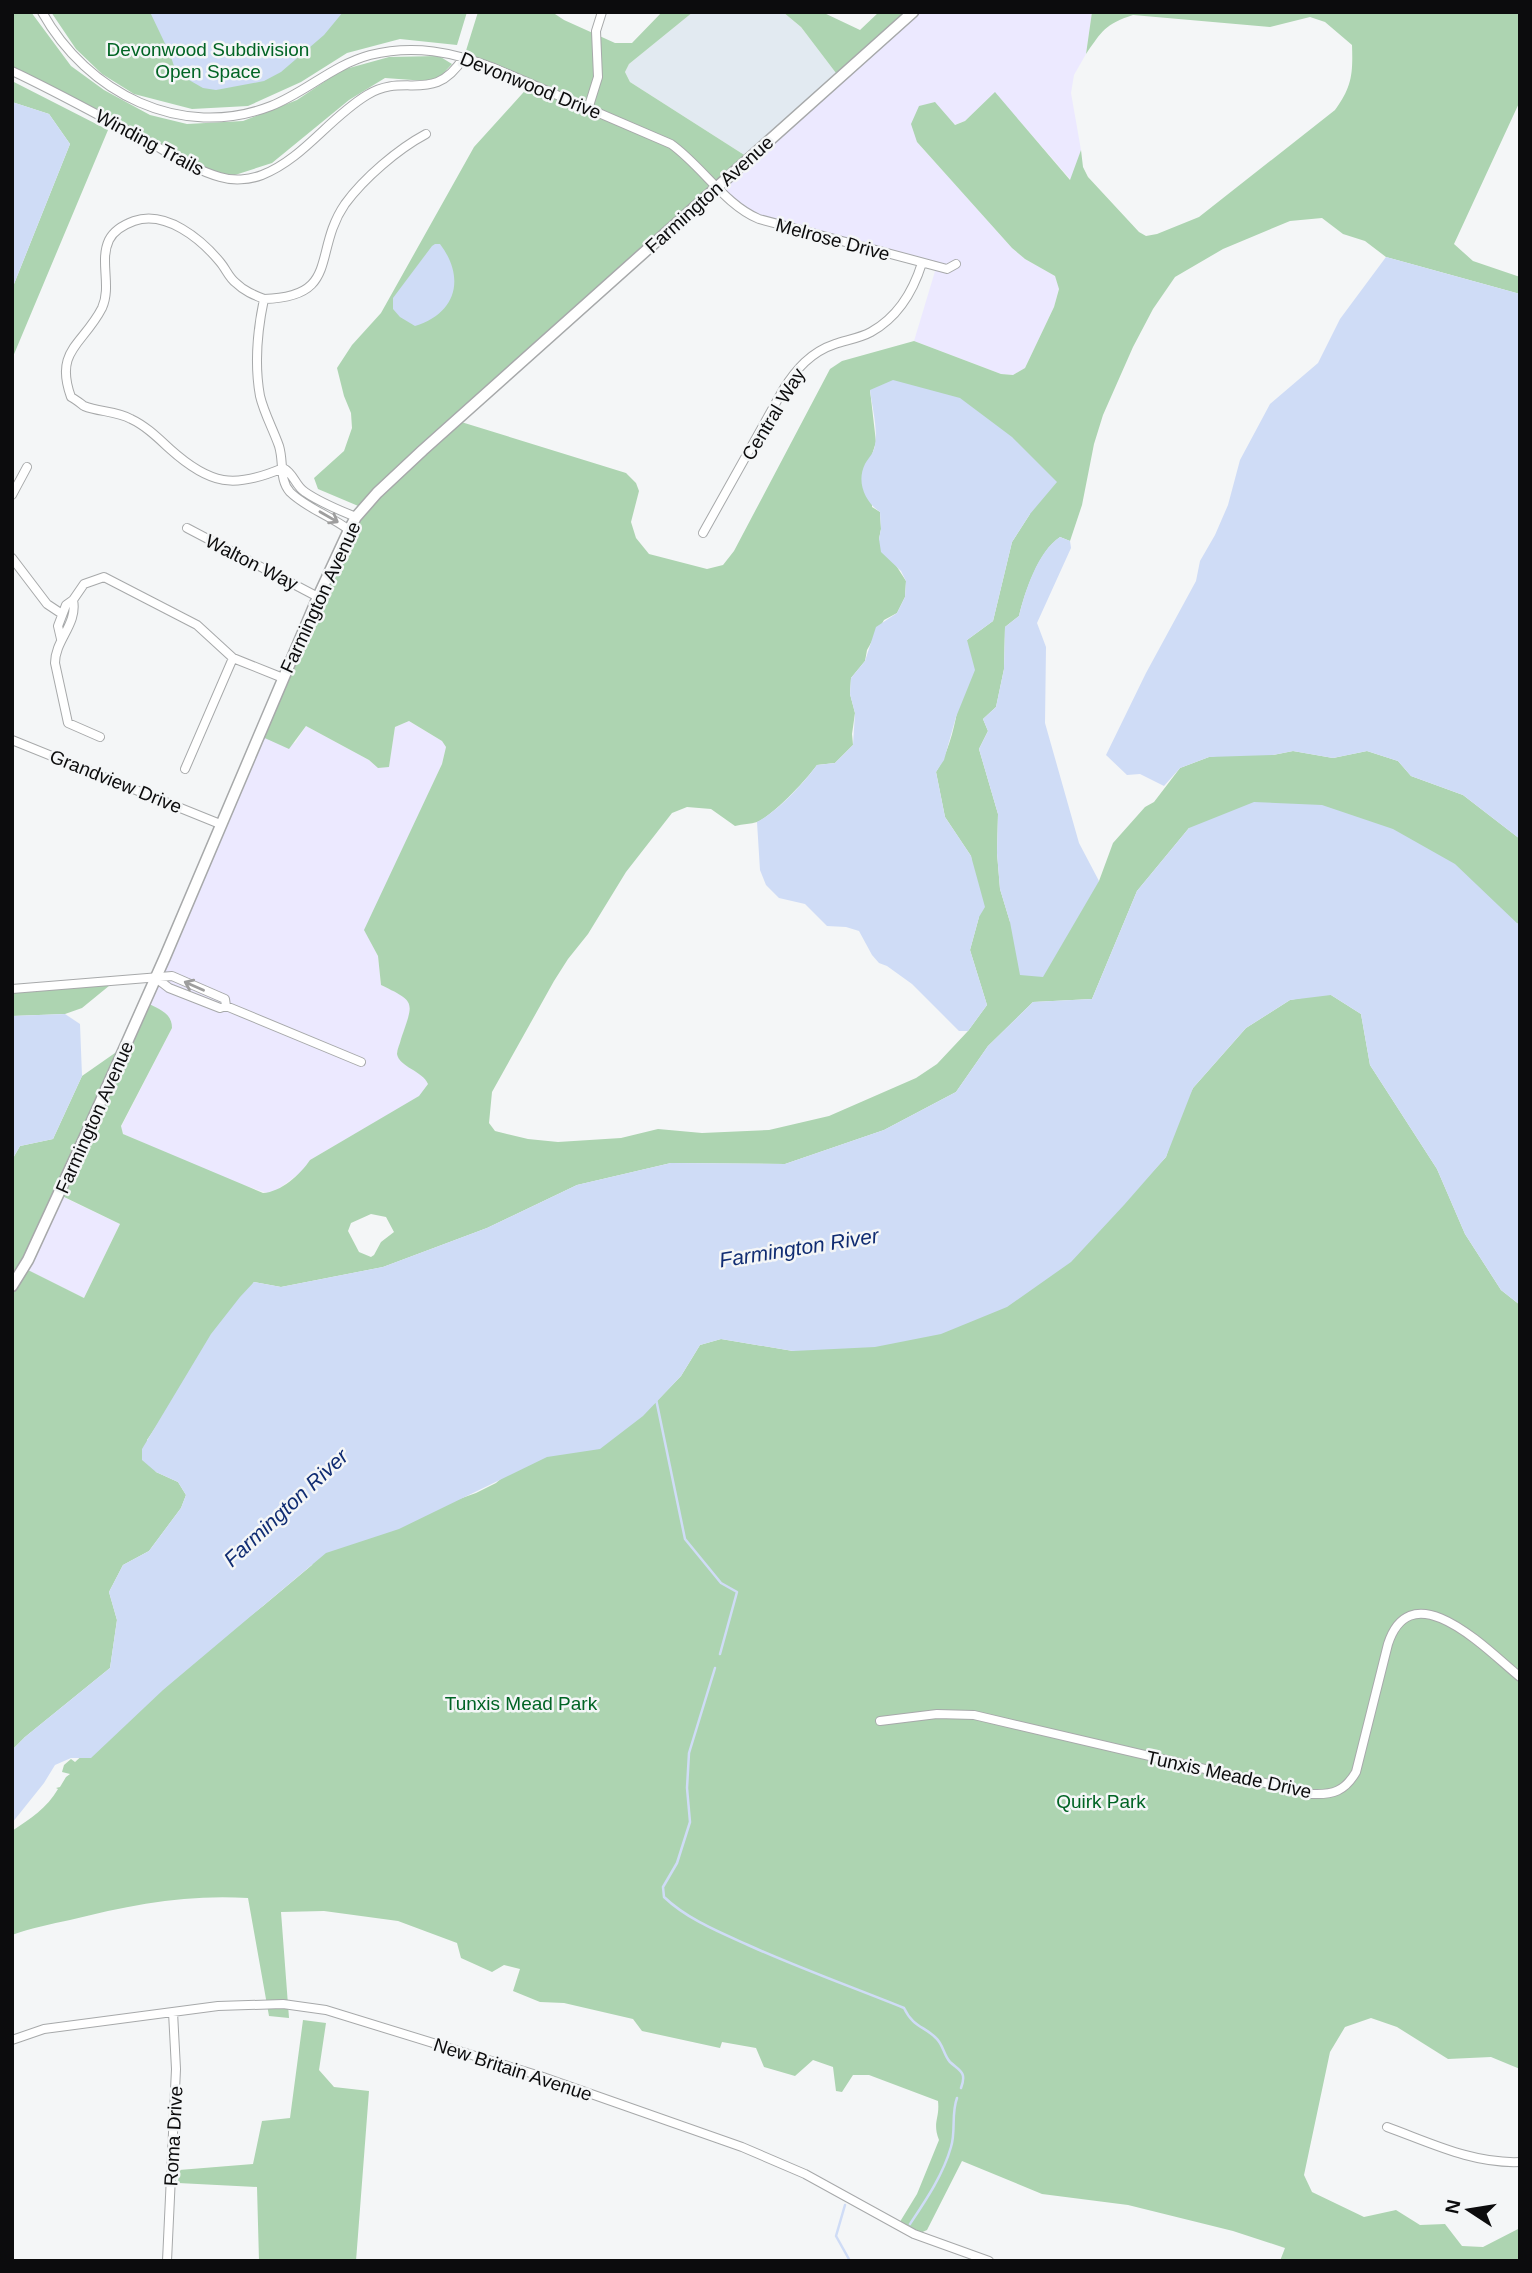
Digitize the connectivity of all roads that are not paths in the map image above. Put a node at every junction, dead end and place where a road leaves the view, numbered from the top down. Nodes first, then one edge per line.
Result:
1 (42, 12) edge
2 (602, 12) edge
3 (913, 12) edge
4 (464, 57) junction
5 (12, 71) edge
6 (588, 108) junction
7 (426, 134) dead end
8 (717, 187) junction
9 (922, 263) junction
10 (956, 264) dead end
11 (264, 299) junction
12 (27, 467) dead end
13 (284, 468) junction
14 (12, 495) edge
15 (356, 517) junction
16 (187, 528) dead end
17 (349, 530) junction
18 (703, 533) dead end
19 (12, 558) edge
20 (318, 597) junction
21 (74, 600) junction
22 (62, 614) junction
23 (61, 639) junction
24 (233, 657) junction
25 (283, 678) junction
26 (100, 737) dead end
27 (12, 740) edge
28 (185, 769) dead end
29 (220, 824) junction
30 (156, 978) junction
31 (12, 989) edge
32 (361, 1062) dead end
33 (12, 1286) edge
34 (1520, 1677) edge
35 (880, 1721) dead end
36 (173, 2012) junction
37 (12, 2040) edge
38 (1387, 2127) dead end
39 (1520, 2162) edge
40 (167, 2261) edge
41 (989, 2261) edge

1 - 4 street, Devonwood Drive
2 - 6 street
3 - 8 main road, Farmington Avenue
4 - 5 street, Winding Trails
4 - 6 street, Devonwood Drive
6 - 8 street, Devonwood Drive
7 - 11 street
8 - 9 street, Melrose Drive
8 - 15 main road, Farmington Avenue
9 - 10 street, Melrose Drive
9 - 18 street, Central Way
11 - 13 street
11 - 13 street
12 - 14 street
13 - 15 street
13 -> 17 street
15 - 17 main road, Farmington Avenue
16 - 20 street, Walton Way
17 - 20 main road, Farmington Avenue
19 - 22 street
20 - 25 main road, Farmington Avenue
21 - 22 street
21 - 23 street
21 - 24 street
22 - 23 street
23 - 26 street
24 - 25 street
24 - 28 street
25 - 29 main road, Farmington Avenue
27 - 29 street, Grandview Drive
29 - 30 main road, Farmington Avenue
30 - 31 street
30 - 32 street
30 - 33 main road, Farmington Avenue
34 - 35 street, Tunxis Meade Drive
36 - 37 street, New Britain Avenue
36 - 40 street, Roma Drive
36 - 41 street, New Britain Avenue
38 - 39 street

